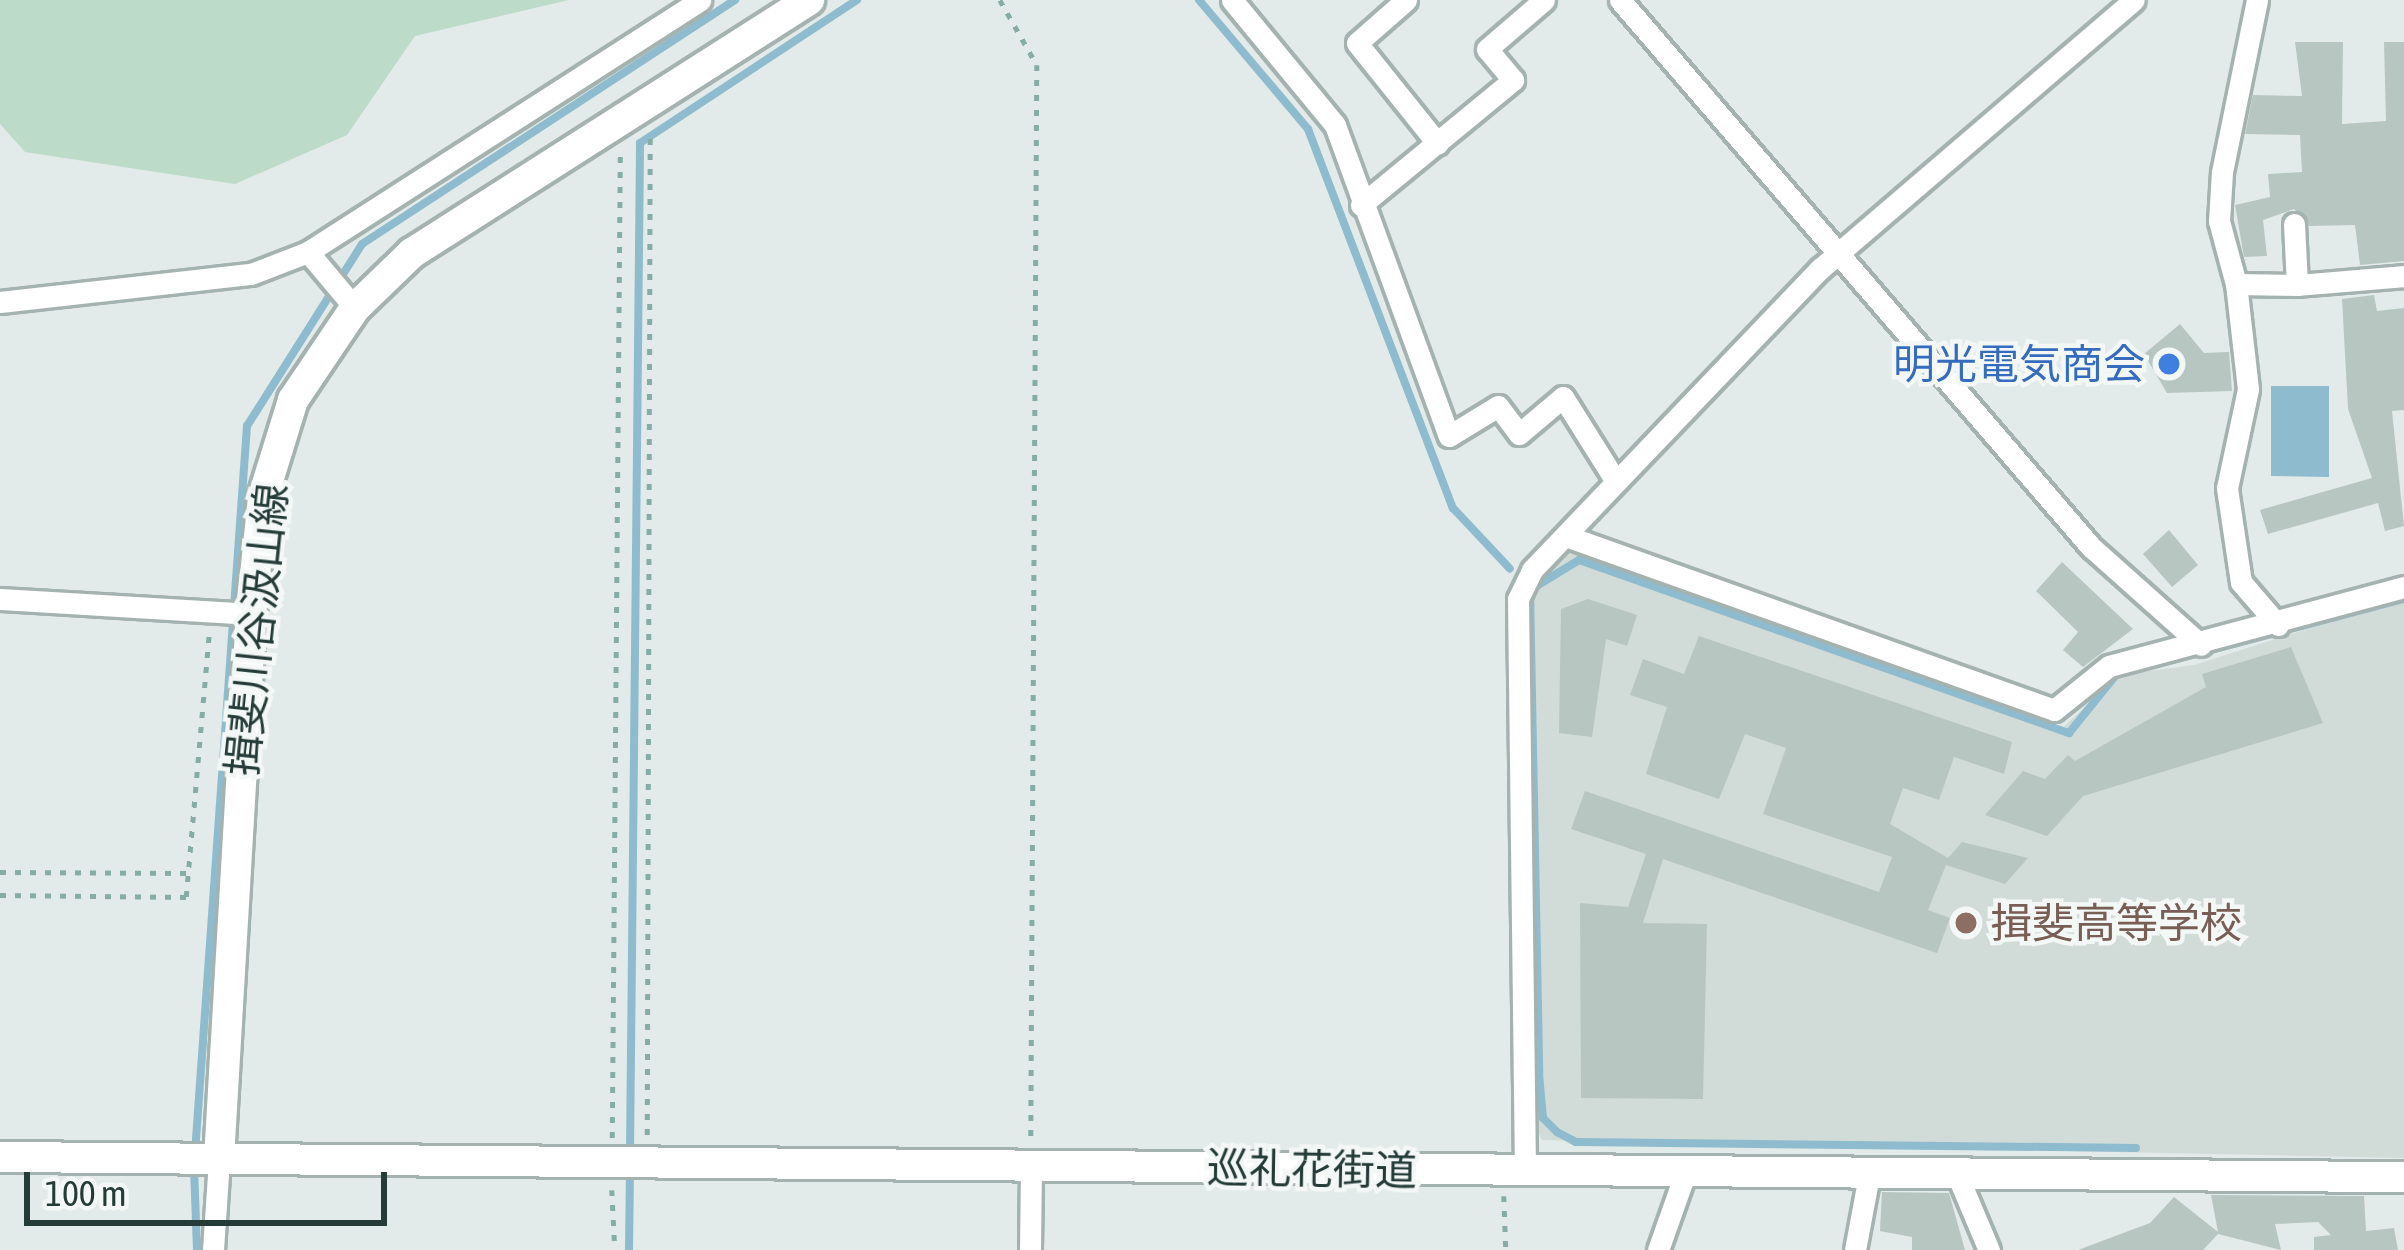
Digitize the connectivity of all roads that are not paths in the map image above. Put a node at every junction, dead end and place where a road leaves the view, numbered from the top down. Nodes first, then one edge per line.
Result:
1 (700, 0) edge
2 (809, 0) edge
3 (1232, 0) edge
4 (1406, 0) edge
5 (1544, 0) edge
6 (1620, 0) edge
7 (2258, 0) edge
8 (2126, 2) edge
9 (1438, 144) junction
10 (1361, 205) junction
11 (2294, 224) dead end
12 (308, 252) junction
13 (1838, 254) junction
14 (2404, 276) edge
15 (2236, 284) junction
16 (2297, 285) junction
17 (0, 302) edge
18 (355, 308) junction
19 (1616, 480) junction
20 (1566, 536) junction
21 (2404, 587) edge
22 (0, 598) edge
23 (251, 614) junction
24 (2278, 625) junction
25 (2201, 645) junction
26 (0, 1157) edge
27 (219, 1160) junction
28 (1031, 1166) junction
29 (1870, 1170) junction
30 (1514, 1171) junction
31 (1686, 1171) junction
32 (1956, 1172) junction
33 (2404, 1177) edge
34 (213, 1250) edge
35 (1030, 1250) edge
36 (1658, 1250) edge
37 (1855, 1250) edge
38 (1989, 1250) edge

1 - 12 street
2 - 18 street, 揖斐川谷汲山線
3 - 10 street
4 - 9 street
5 - 9 street
6 - 13 street
7 - 15 street
8 - 13 street
9 - 10 street
10 - 19 street
11 - 16 street
12 - 17 street
12 - 18 street
13 - 19 street
13 - 25 street
14 - 16 street
15 - 16 street
15 - 24 street
18 - 23 street, 揖斐川谷汲山線
19 - 20 street
20 - 25 street
20 - 30 street
21 - 24 street
22 - 23 street
23 - 27 street, 揖斐川谷汲山線
24 - 25 street
26 - 27 street
27 - 28 street, 巡礼花街道
27 - 34 street
28 - 30 street, 巡礼花街道
28 - 35 street
29 - 31 street, 巡礼花街道
29 - 32 street, 巡礼花街道
29 - 37 street
30 - 31 street, 巡礼花街道
31 - 36 street
32 - 33 street, 巡礼花街道
32 - 38 street

